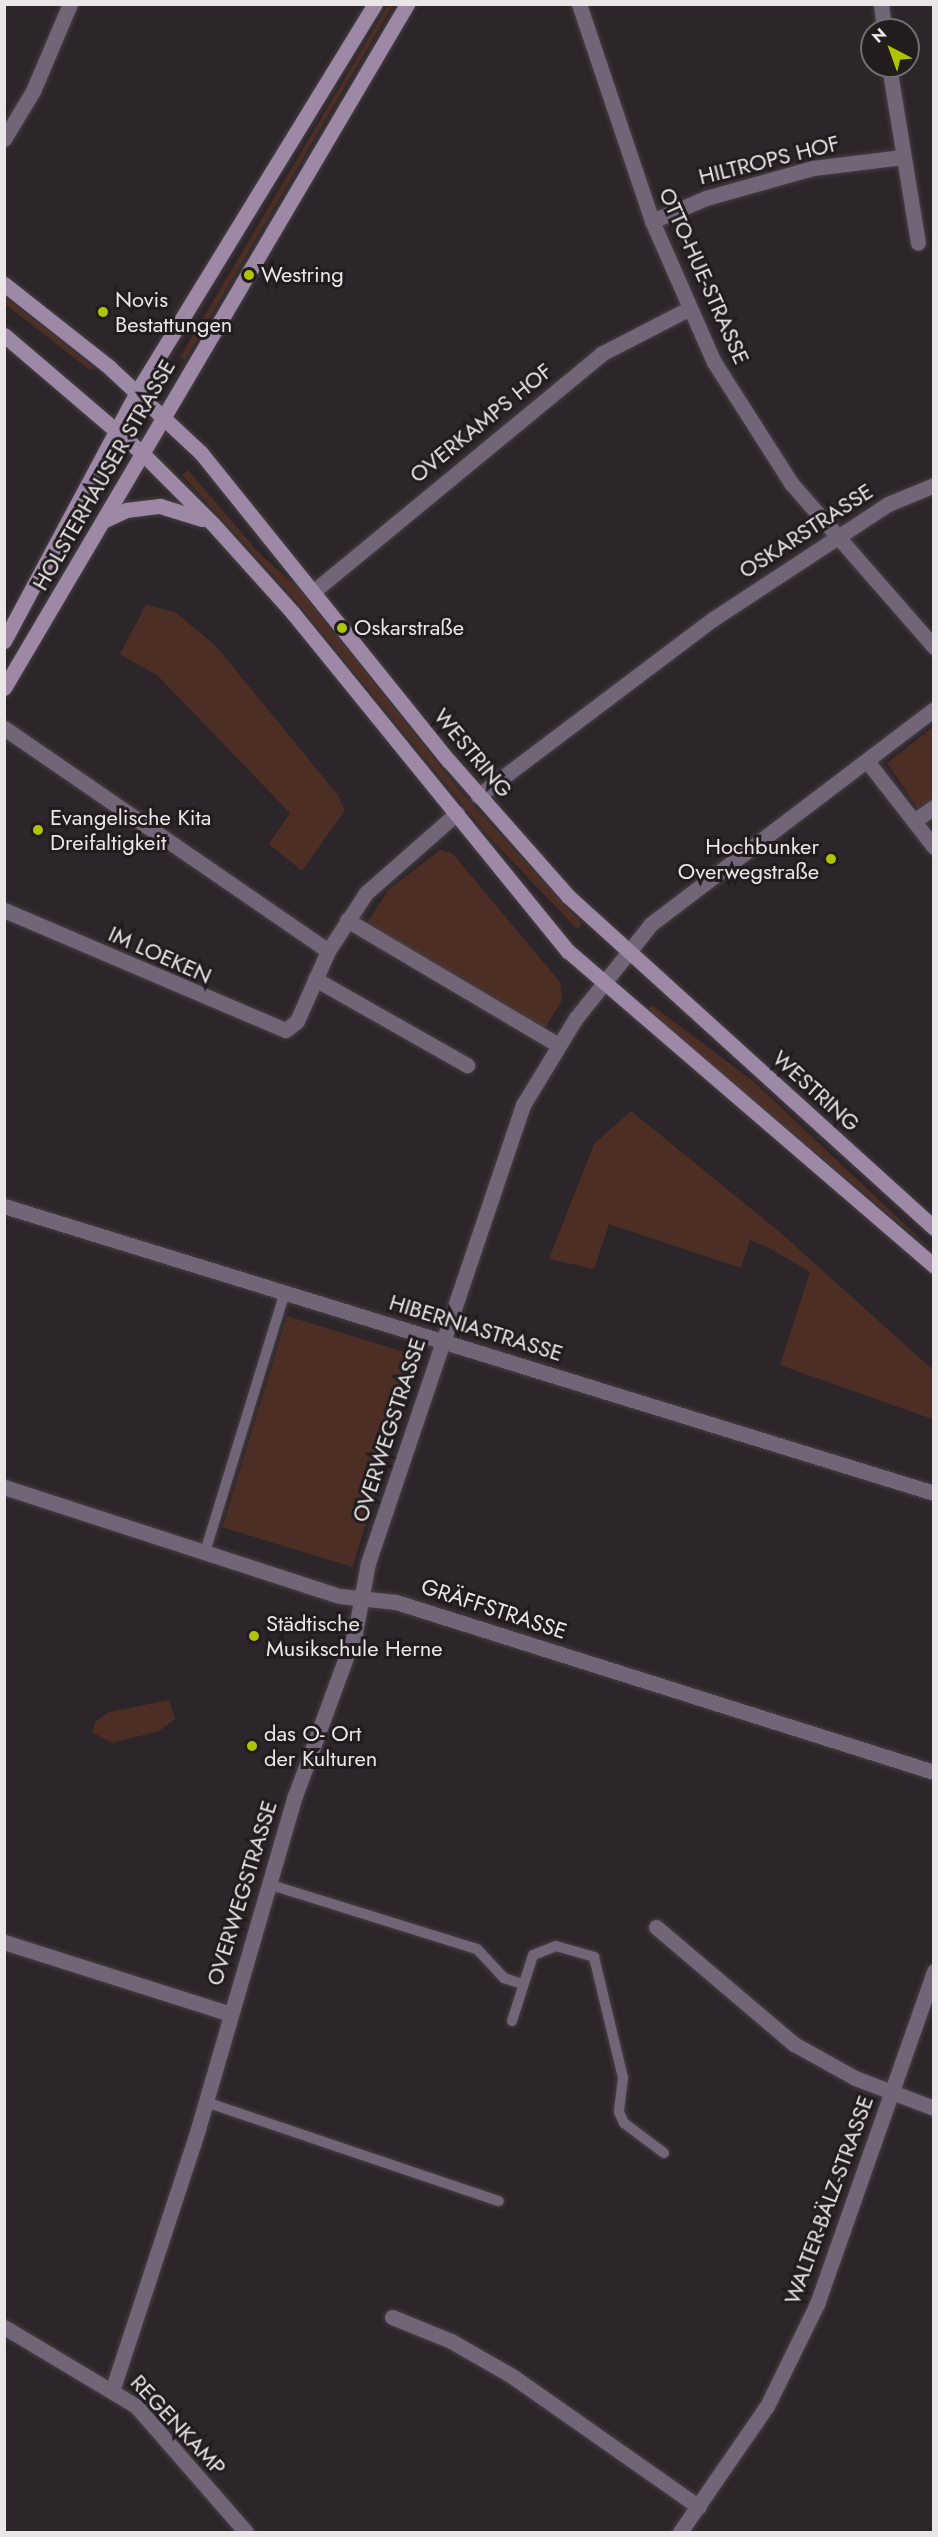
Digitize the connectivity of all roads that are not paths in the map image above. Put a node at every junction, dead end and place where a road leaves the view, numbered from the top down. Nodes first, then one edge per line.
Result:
1 (70, 4) edge
2 (375, 4) edge
3 (407, 4) edge
4 (579, 4) edge
5 (891, 78) edge
6 (4, 139) edge
7 (902, 157) junction
8 (652, 221) junction
9 (918, 243) dead end
10 (4, 284) edge
11 (688, 309) junction
12 (4, 335) edge
13 (137, 392) junction
14 (163, 416) junction
15 (116, 429) junction
16 (142, 453) junction
17 (933, 485) edge
18 (105, 520) junction
19 (213, 524) junction
20 (836, 536) junction
21 (314, 591) junction
22 (4, 641) edge
23 (933, 647) edge
24 (4, 688) edge
25 (933, 709) edge
26 (4, 728) edge
27 (867, 761) junction
28 (478, 796) junction
29 (933, 807) edge
30 (457, 813) junction
31 (914, 821) junction
32 (933, 848) edge
33 (4, 910) edge
34 (347, 920) junction
35 (328, 951) junction
36 (628, 951) junction
37 (315, 979) junction
38 (602, 984) junction
39 (558, 1045) junction
40 (467, 1065) dead end
41 (4, 1206) edge
42 (933, 1228) edge
43 (933, 1266) edge
44 (285, 1292) junction
45 (442, 1341) junction
46 (4, 1487) edge
47 (933, 1494) edge
48 (205, 1552) junction
49 (361, 1598) junction
50 (933, 1772) edge
51 (268, 1884) junction
52 (656, 1927) dead end
53 (4, 1942) edge
54 (933, 1971) edge
55 (523, 1984) junction
56 (228, 2013) junction
57 (512, 2021) dead end
58 (892, 2094) junction
59 (206, 2102) junction
60 (933, 2108) edge
61 (664, 2153) dead end
62 (499, 2201) dead end
63 (392, 2318) dead end
64 (4, 2327) edge
65 (113, 2388) junction
66 (699, 2507) junction
67 (246, 2532) edge
68 (680, 2532) edge

1 - 6 street
2 - 13 main road, HOLSTERHAUSER STRASSE
3 - 14 main road, HOLSTERHAUSER STRASSE
4 - 8 street, OTTO-HUE-STRASSE
5 - 7 street
7 - 8 street, HILTROPS HOF
7 - 9 street
8 - 11 street, OTTO-HUE-STRASSE
10 - 13 main road, WESTRING
11 - 20 street, OTTO-HUE-STRASSE
11 - 21 street, OVERKAMPS HOF
12 - 15 main road
13 - 14 main road, WESTRING
13 - 15 main road, HOLSTERHAUSER STRASSE
14 - 16 main road, HOLSTERHAUSER STRASSE
14 - 21 main road, WESTRING
15 - 16 main road
15 - 22 main road, HOLSTERHAUSER STRASSE
16 - 18 main road, HOLSTERHAUSER STRASSE
16 - 19 main road
17 - 20 street, OSKARSTRASSE
18 - 19 main road
18 - 24 main road, HOLSTERHAUSER STRASSE
19 - 30 main road
20 - 23 street, OTTO-HUE-STRASSE
20 - 28 street, OSKARSTRASSE
21 - 28 main road, WESTRING
25 - 27 street, OVERWEGSTRASSE
26 - 35 street
27 - 31 street
27 - 36 street, OVERWEGSTRASSE
28 - 36 main road, WESTRING
29 - 31 street
30 - 34 street
30 - 38 main road
31 - 32 street
33 - 37 street, IM LOEKEN
34 - 35 street
34 - 39 street
35 - 37 street
36 - 38 street, OVERWEGSTRASSE
36 - 42 main road, WESTRING
37 - 40 street
38 - 39 street, OVERWEGSTRASSE
38 - 43 main road
39 - 45 street, OVERWEGSTRASSE
41 - 44 street, HIBERNIASTRASSE
44 - 45 street, HIBERNIASTRASSE
44 - 48 lane
45 - 47 street, HIBERNIASTRASSE
45 - 49 street, OVERWEGSTRASSE
46 - 48 street, GRÄFFSTRASSE
48 - 49 street, GRÄFFSTRASSE
49 - 50 street, GRÄFFSTRASSE
49 - 51 street, OVERWEGSTRASSE
51 - 55 lane
51 - 56 street, OVERWEGSTRASSE
52 - 58 street, WALTER-BÄLZ-STRASSE
53 - 56 street
54 - 58 street, WALTER-BÄLZ-STRASSE
55 - 57 lane
55 - 61 lane
56 - 59 street, OVERWEGSTRASSE
58 - 60 street
58 - 66 street, WALTER-BÄLZ-STRASSE
59 - 62 lane
59 - 65 street, OVERWEGSTRASSE
63 - 66 street
64 - 65 street, REGENKAMP
65 - 67 street, REGENKAMP
66 - 68 street, WALTER-BÄLZ-STRASSE

